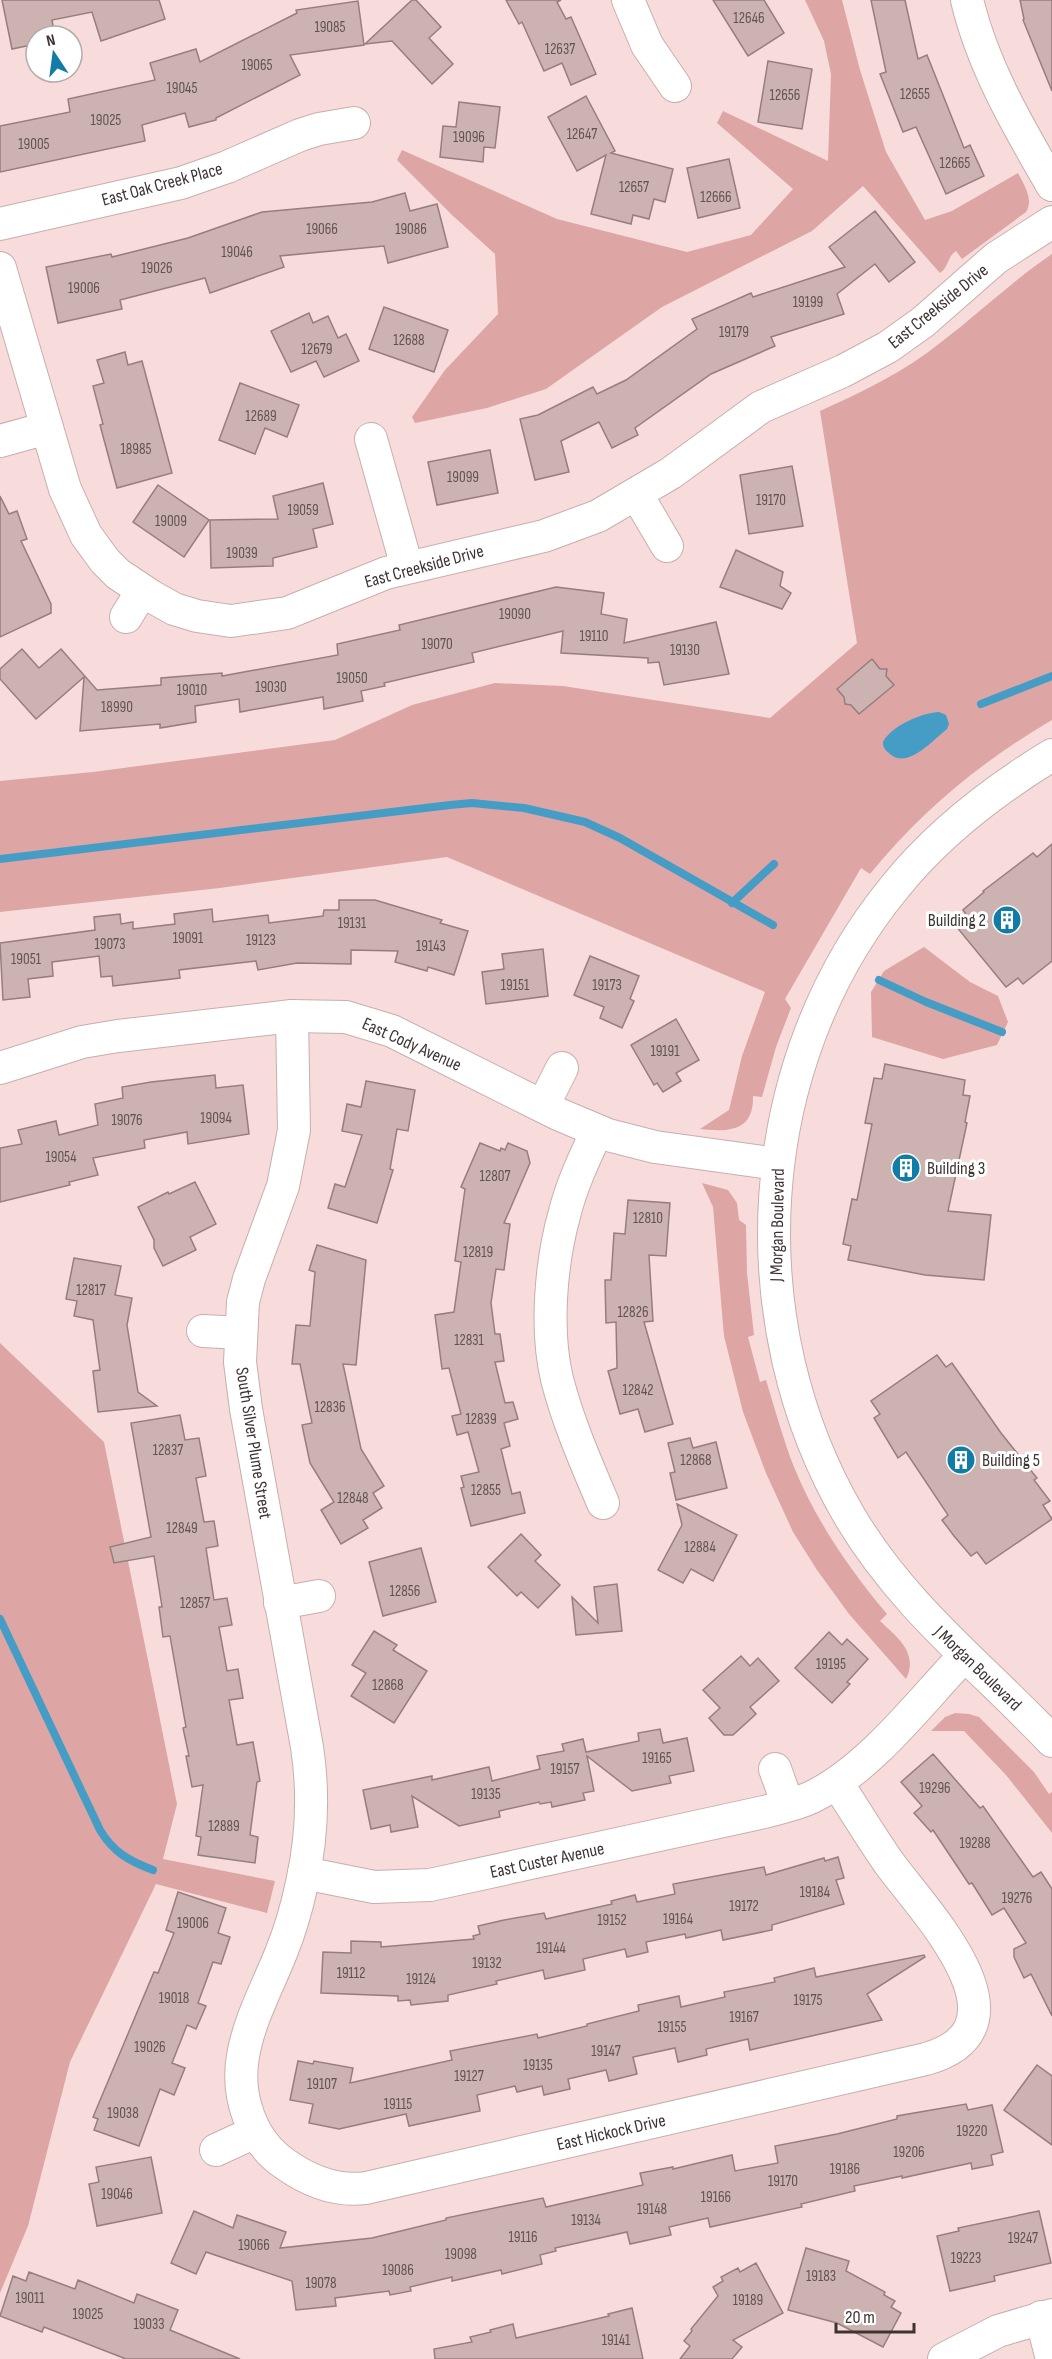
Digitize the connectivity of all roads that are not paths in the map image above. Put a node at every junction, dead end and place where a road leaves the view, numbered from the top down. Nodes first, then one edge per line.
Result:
1 (628, 0) edge
2 (967, 0) edge
3 (675, 86) dead end
4 (354, 123) dead end
5 (1052, 185) edge
6 (1052, 222) edge
7 (0, 224) edge
8 (0, 268) edge
9 (47, 428) junction
10 (371, 439) dead end
11 (0, 441) edge
12 (636, 495) junction
13 (667, 546) dead end
14 (407, 567) junction
15 (142, 591) junction
16 (126, 617) dead end
17 (1052, 755) edge
18 (292, 1016) junction
19 (0, 1068) edge
20 (562, 1068) dead end
21 (543, 1106) junction
22 (597, 1131) junction
23 (777, 1164) junction
24 (203, 1331) dead end
25 (241, 1333) junction
26 (603, 1503) dead end
27 (319, 1596) dead end
28 (280, 1603) junction
29 (964, 1656) junction
30 (1052, 1741) edge
31 (775, 1769) dead end
32 (837, 1783) junction
33 (788, 1805) junction
34 (304, 1873) junction
35 (255, 2132) junction
36 (216, 2150) dead end
37 (1046, 2316) edge
38 (944, 2359) edge
39 (1052, 2359) edge

1 - 3 street
2 - 5 street
4 - 7 street, East Oak Creek Place
6 - 12 street, East Creekside Drive
8 - 9 street, East Creekside Drive
9 - 11 street
9 - 15 street, East Creekside Drive
10 - 14 street
12 - 13 street
12 - 14 street, East Creekside Drive
14 - 15 street, East Creekside Drive
15 - 16 street
17 - 23 street, J Morgan Boulevard
18 - 19 street, East Cody Avenue
18 - 21 street, East Cody Avenue
18 - 25 street, South Silver Plume Street
20 - 21 street
21 - 22 street, East Cody Avenue
22 - 23 street, East Cody Avenue
22 - 26 street
23 - 29 street, J Morgan Boulevard
24 - 25 street
25 - 28 street, South Silver Plume Street
27 - 28 street
28 - 34 street, South Silver Plume Street
29 - 30 street, J Morgan Boulevard
29 - 32 street, East Custer Avenue
31 - 33 street
32 - 33 street, East Custer Avenue
32 - 35 street, East Hickock Drive
33 - 34 street, East Custer Avenue
34 - 35 street, East Hickock Drive
35 - 36 street
37 - 38 street
37 - 39 street

